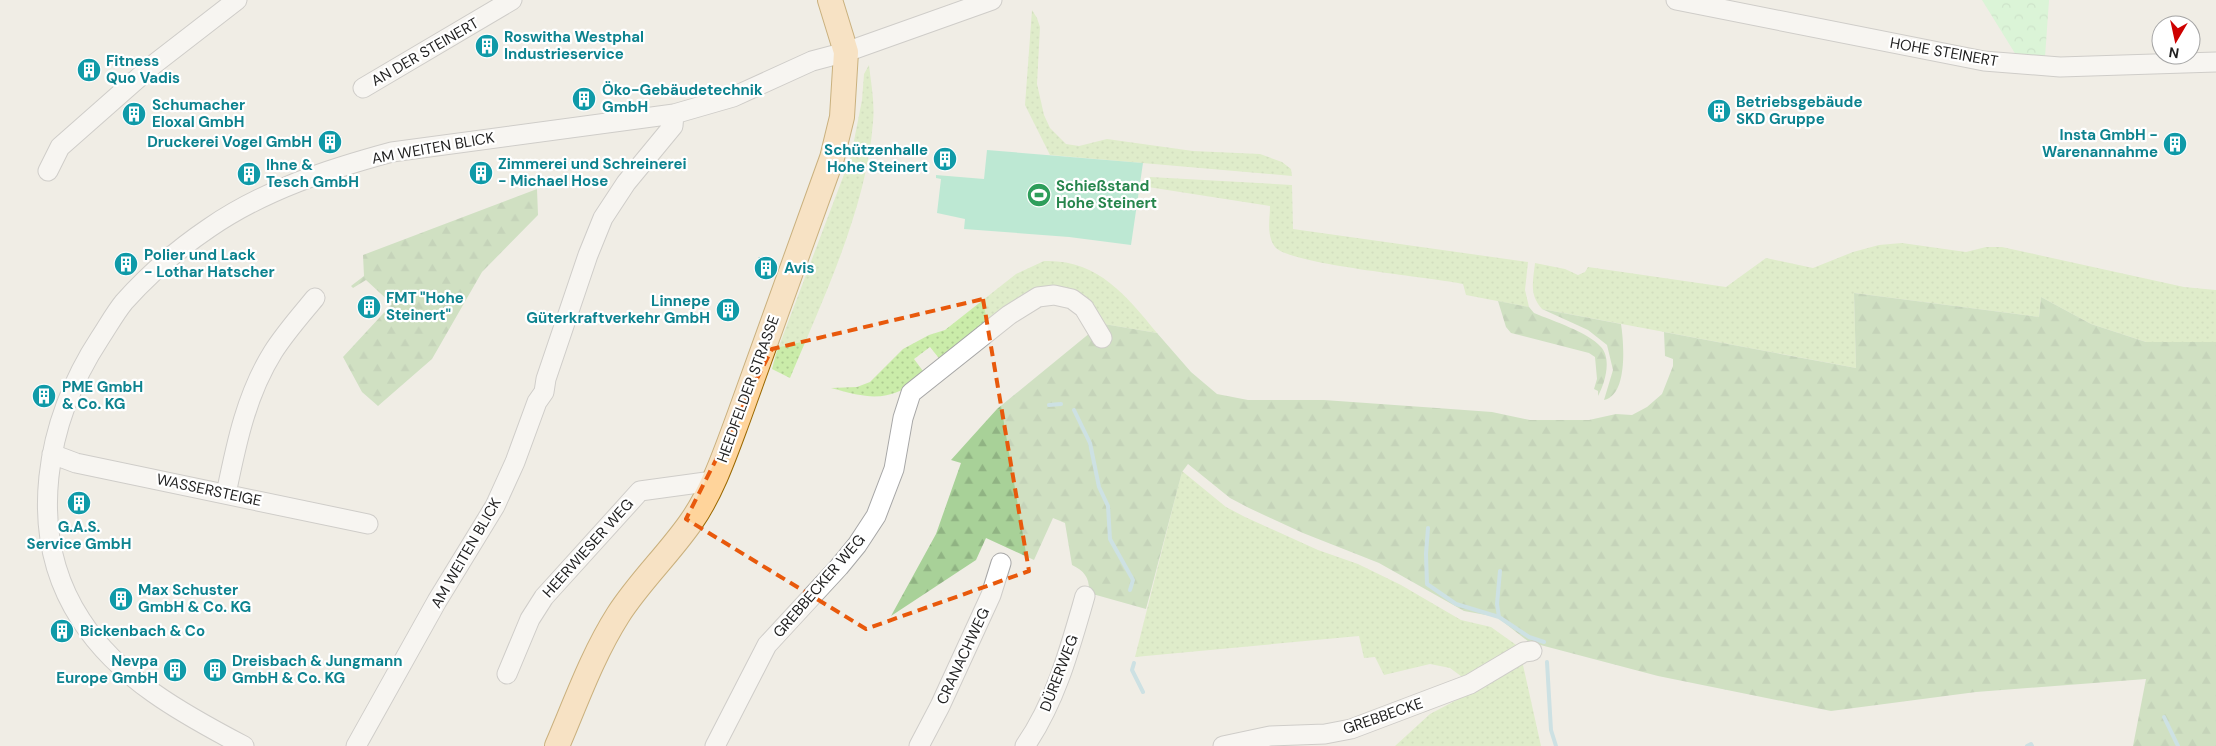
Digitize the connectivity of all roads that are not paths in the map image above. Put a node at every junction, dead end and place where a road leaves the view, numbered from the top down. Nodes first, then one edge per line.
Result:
1 (237, 0) edge
2 (512, 0) edge
3 (830, 0) edge
4 (1676, 0) edge
5 (985, 1) edge
6 (846, 52) junction
7 (2216, 62) edge
8 (363, 88) dead end
9 (674, 114) junction
10 (48, 171) dead end
11 (315, 298) dead end
12 (1102, 338) dead end
13 (52, 454) junction
14 (713, 480) junction
15 (226, 494) junction
16 (368, 524) dead end
17 (1001, 563) dead end
18 (1085, 596) dead end
19 (1532, 651) dead end
20 (508, 674) dead end
21 (244, 746) edge
22 (356, 746) edge
23 (557, 746) edge
24 (715, 746) edge
25 (919, 746) edge
26 (1025, 746) edge
27 (1223, 746) edge

1 - 10 street
2 - 8 street, AN DER STEINERT
3 - 6 main road, HEEDFELDER STRASSE
4 - 7 street, HOHE STEINERT
5 - 6 street
6 - 9 street, AM WEITEN BLICK
6 - 14 main road, HEEDFELDER STRASSE
9 - 13 street, AM WEITEN BLICK
9 - 22 street, AM WEITEN BLICK
11 - 15 street
12 - 24 street, GREBBECKER WEG
13 - 15 street, WASSERSTEIGE
13 - 21 street, AM WEITEN BLICK
14 - 20 street, HEERWIESER WEG
14 - 23 main road, HEEDFELDER STRASSE
15 - 16 street, WASSERSTEIGE
17 - 25 street, CRANACHWEG
18 - 26 street, DÜRERWEG
19 - 27 street, GREBBECKE

